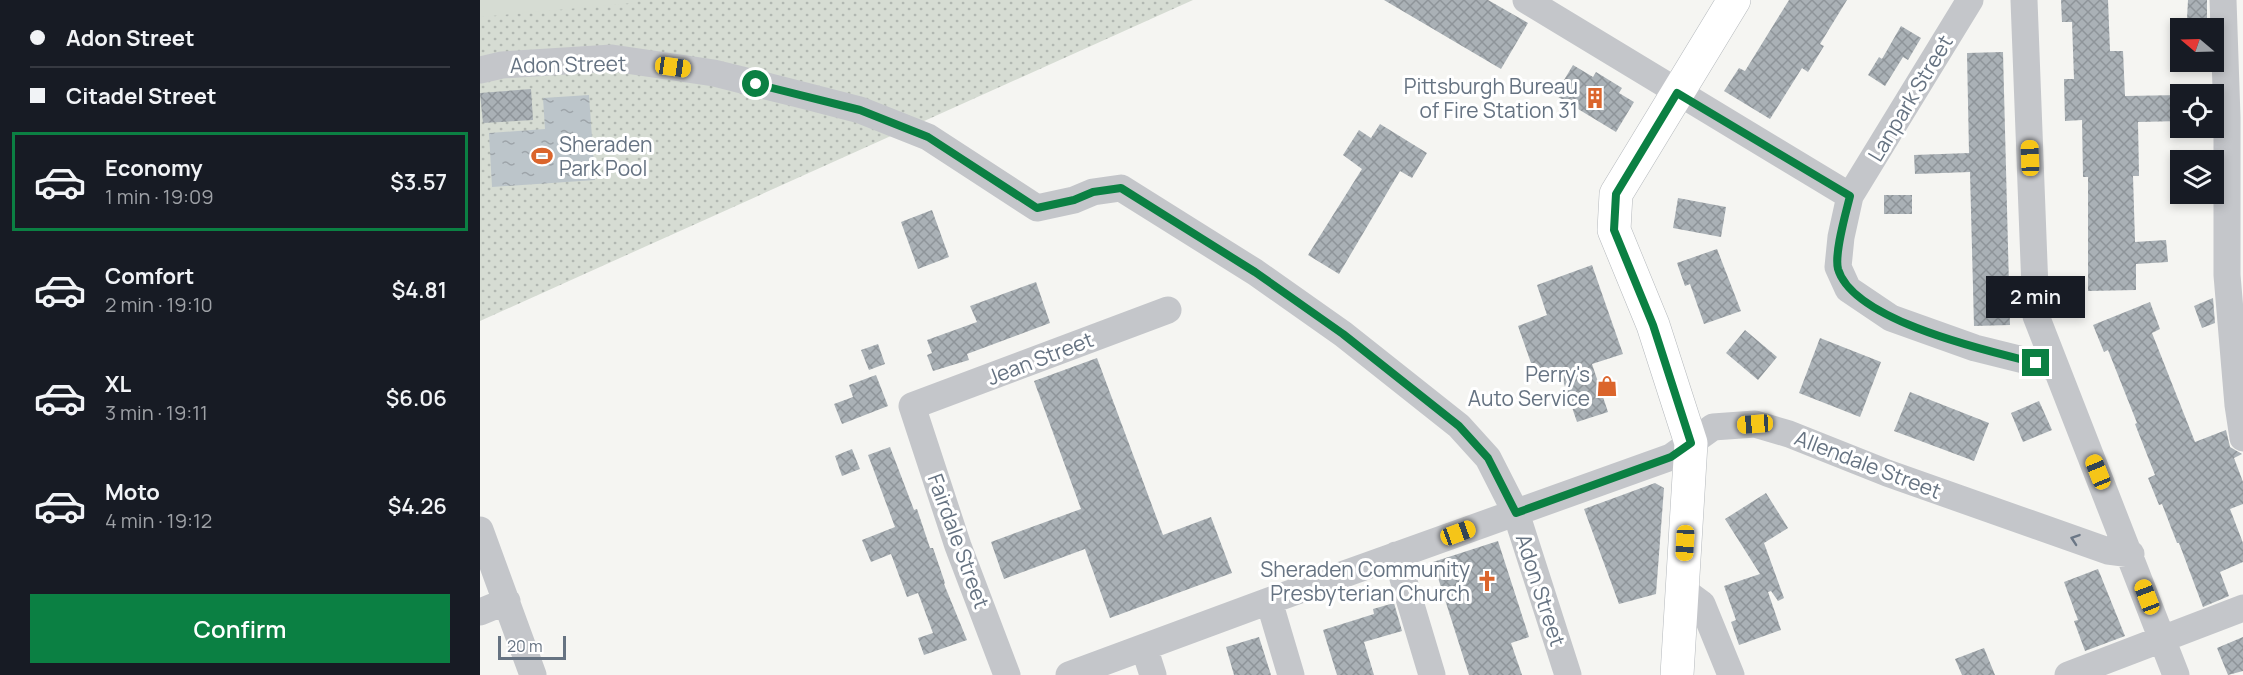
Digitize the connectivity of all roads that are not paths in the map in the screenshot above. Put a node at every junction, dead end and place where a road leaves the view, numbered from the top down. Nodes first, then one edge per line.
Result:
1 (1526, 0) edge
2 (1734, 0) edge
3 (1970, 0) edge
4 (2024, 0) edge
5 (2223, 0) edge
6 (480, 70) edge
7 (1677, 93) junction
8 (1850, 196) junction
9 (1168, 310) dead end
10 (2056, 368) junction
11 (912, 406) joint
12 (2243, 438) edge
13 (1691, 443) junction
14 (1516, 513) junction
15 (480, 530) edge
16 (2131, 554) junction
17 (1396, 555) junction
18 (1683, 590) junction
19 (507, 601) junction
20 (1269, 601) junction
21 (2243, 608) edge
22 (480, 612) edge
23 (2163, 639) junction
24 (1144, 647) junction
25 (533, 675) edge
26 (1007, 675) edge
27 (1069, 675) edge
28 (1153, 675) edge
29 (1291, 675) edge
30 (1432, 675) edge
31 (1568, 675) edge
32 (1677, 675) edge
33 (1731, 675) edge
34 (2068, 675) edge
35 (2176, 675) edge

1 - 7 street
2 - 7 street
3 - 8 street, Lanpark Street
4 - 10 street
5 - 12 street
6 - 14 street, Adon Street
7 - 8 street
7 - 13 street
8 - 10 street, Lanpark Street
9 - 11 street, Jean Street
10 - 16 street
11 - 26 street, Fairdale Street
13 - 14 street, Allendale Street
16 -> 13 street, Allendale Street
13 - 18 street
14 - 17 street, Allendale Street
14 - 31 street, Adon Street
15 - 19 street
16 - 23 street
17 - 20 street, Allendale Street
17 - 30 street
18 - 32 street
18 - 33 street
19 - 22 street
19 - 25 street
20 - 24 street, Allendale Street
20 - 29 street
21 - 23 street
23 - 34 street
23 - 35 street
24 - 27 street, Allendale Street
24 - 28 street

